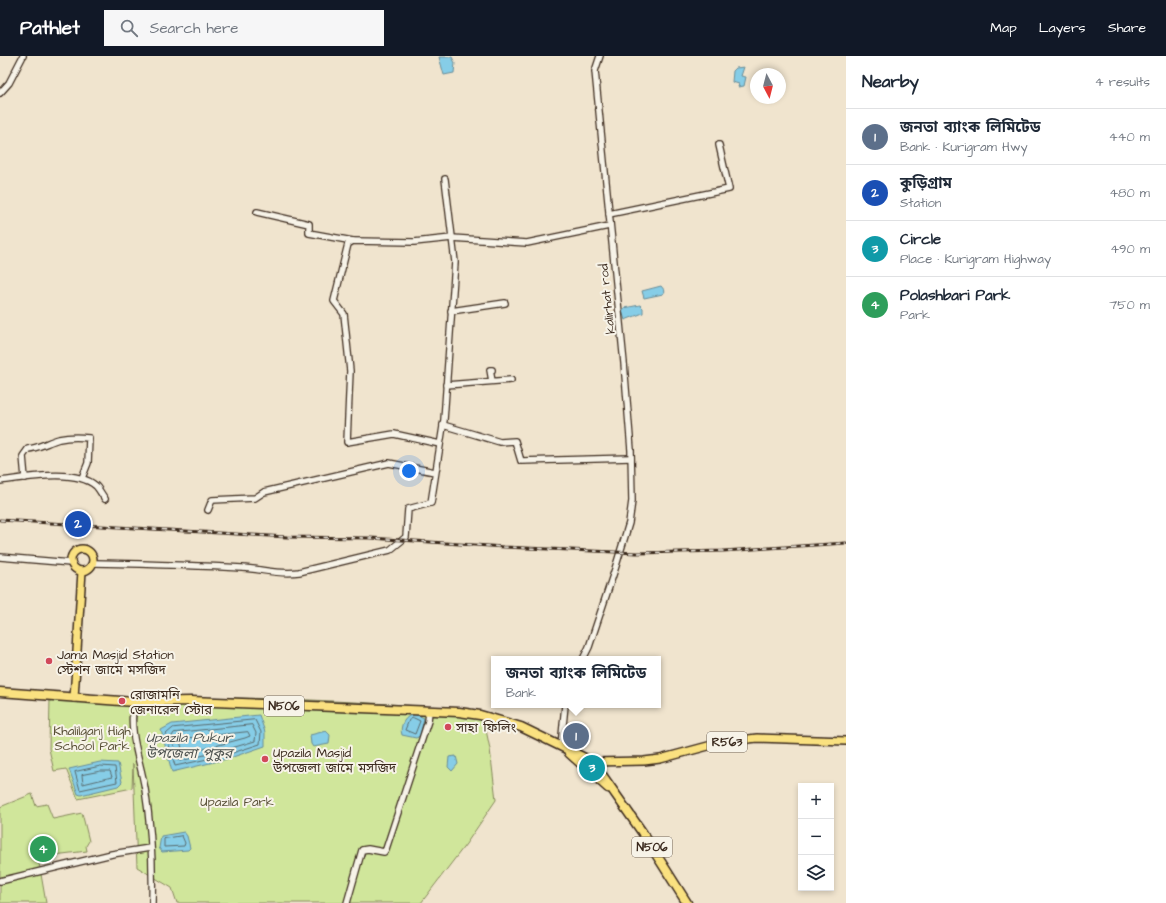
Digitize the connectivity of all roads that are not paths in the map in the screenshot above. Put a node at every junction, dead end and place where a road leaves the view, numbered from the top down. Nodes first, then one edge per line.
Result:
1 (22, 56) edge
2 (600, 56) edge
3 (0, 93) edge
4 (719, 145) dead end
5 (445, 178) dead end
6 (257, 212) dead end
7 (609, 214) junction
8 (609, 226) junction
9 (452, 238) junction
10 (353, 241) junction
11 (504, 303) dead end
12 (451, 311) junction
13 (492, 370) dead end
14 (511, 380) dead end
15 (492, 381) junction
16 (446, 385) junction
17 (443, 425) junction
18 (440, 444) junction
19 (631, 458) junction
20 (435, 472) junction
21 (25, 478) junction
22 (82, 478) junction
23 (0, 481) edge
24 (105, 499) dead end
25 (208, 510) dead end
26 (0, 558) edge
27 (71, 563) junction
28 (92, 563) junction
29 (82, 571) junction
30 (584, 656) edge
31 (0, 692) edge
32 (74, 698) junction
33 (134, 702) junction
34 (566, 708) edge
35 (429, 711) junction
36 (846, 741) edge
37 (561, 746) junction
38 (593, 762) junction
39 (611, 762) junction
40 (584, 767) junction
41 (599, 769) junction
42 (592, 774) junction
43 (614, 792) junction
44 (150, 848) junction
45 (0, 881) edge
46 (152, 903) edge
47 (347, 903) edge
48 (687, 903) edge

1 - 3 street
2 - 7 street, kalirhat rod
4 - 7 street
5 - 9 street
6 - 10 street
7 - 8 street, kalirhat rod
8 - 9 street
8 - 19 street, kalirhat rod
9 - 10 street
9 - 12 street
10 - 18 street
11 - 12 street
12 - 16 street
13 - 15 street
14 - 15 street
15 - 16 street
16 - 17 street
17 - 18 street
17 - 19 street
18 - 20 street
19 - 30 street, kalirhat rod
20 - 25 street
20 - 28 street
21 - 22 street
21 - 22 street
21 - 23 street
22 - 24 street
26 - 27 street
27 - 28 main road
27 - 29 main road
28 - 29 main road
29 - 32 main road
31 - 32 highway, N506
32 - 33 highway, N506
33 - 35 highway, N506
33 - 44 street
34 - 37 street
35 - 37 highway, N506
35 - 47 street
36 - 39 main road, R563
37 - 38 highway, N506
37 - 40 highway, N506
38 - 39 main road, R563
38 - 40 main road, R563
38 - 41 highway, N506
39 - 41 main road, R563
40 - 42 highway, N506
41 - 42 main road, R563
41 - 43 highway, N506
42 - 43 highway, N506
43 - 48 highway, N506
44 - 45 street
44 - 46 street

